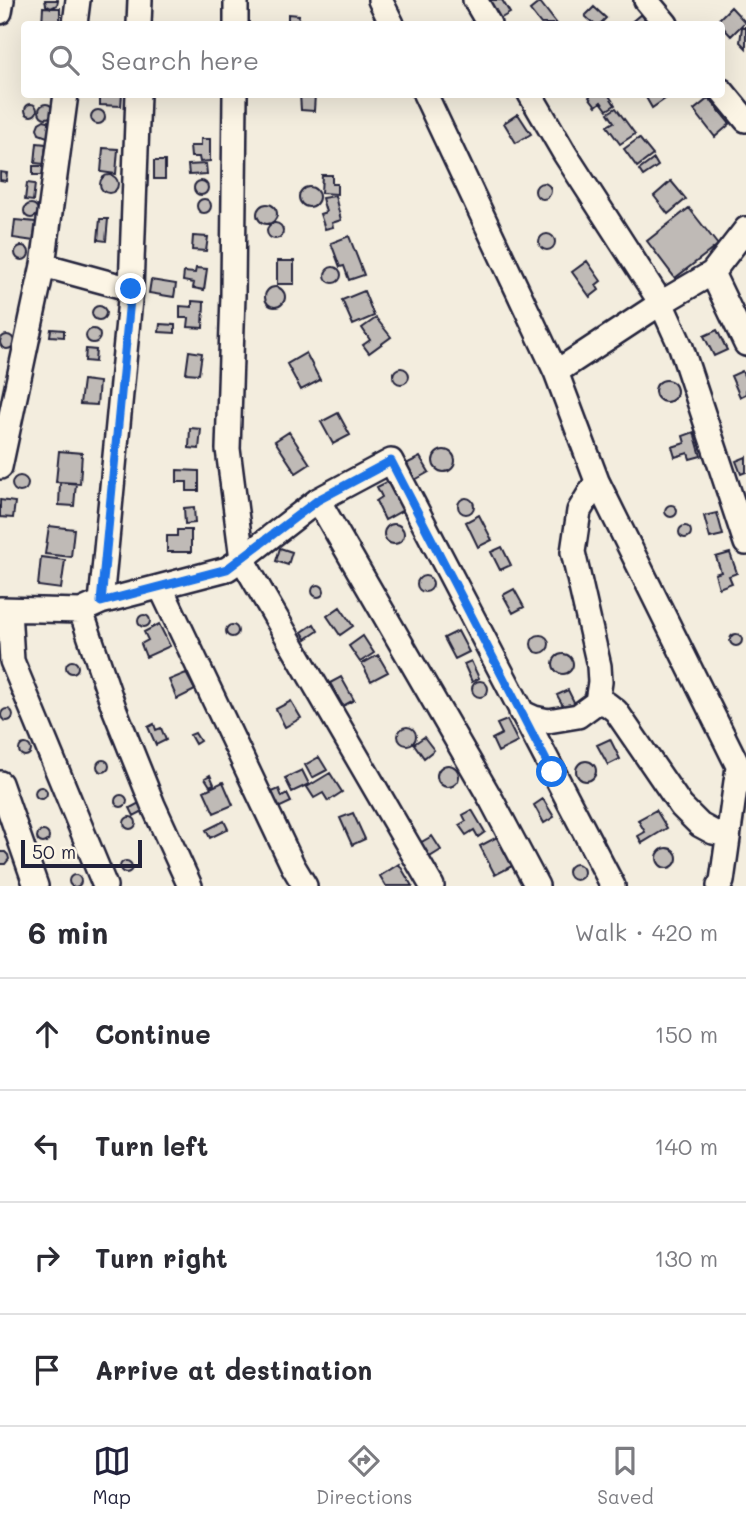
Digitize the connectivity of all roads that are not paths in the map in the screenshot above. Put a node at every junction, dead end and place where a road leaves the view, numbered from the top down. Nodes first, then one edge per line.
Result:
1 (2, 0) edge
2 (78, 0) edge
3 (140, 0) edge
4 (236, 0) edge
5 (380, 0) edge
6 (474, 0) edge
7 (646, 0) edge
8 (0, 12) edge
9 (75, 21) edge
10 (139, 21) edge
11 (236, 21) edge
12 (390, 21) edge
13 (487, 21) edge
14 (664, 21) edge
15 (725, 95) edge
16 (65, 98) edge
17 (138, 98) edge
18 (235, 98) edge
19 (427, 98) edge
20 (532, 98) edge
21 (746, 120) edge
22 (744, 237) edge
23 (43, 265) junction
24 (712, 273) junction
25 (131, 289) junction
26 (661, 303) junction
27 (746, 344) edge
28 (556, 372) junction
29 (0, 467) edge
30 (597, 481) junction
31 (318, 500) junction
32 (746, 542) edge
33 (242, 559) junction
34 (161, 588) junction
35 (91, 607) junction
36 (4, 609) edge
37 (597, 702) junction
38 (522, 712) junction
39 (742, 775) edge
40 (0, 783) edge
41 (728, 835) junction
42 (36, 886) edge
43 (105, 886) edge
44 (190, 886) edge
45 (305, 886) edge
46 (432, 886) edge
47 (537, 886) edge
48 (613, 886) edge
49 (719, 886) edge

1 - 8 street
2 - 9 street
3 - 10 street
4 - 11 street
5 - 12 street
6 - 13 street
7 - 14 street
15 - 21 street
16 - 23 street
17 - 25 street
18 - 33 street
19 - 28 street
20 - 26 street
22 - 24 street
23 - 25 street
23 - 29 street
24 - 26 street
24 - 27 street
25 - 35 street
26 - 28 street
26 - 32 street
28 - 30 street
30 - 37 street
30 - 39 street
31 - 33 street
31 - 38 street
31 - 47 street
33 - 34 street
33 - 46 street
34 - 35 street
34 - 45 street
35 - 36 street
35 - 44 street
36 - 43 street
37 - 38 street
37 - 41 street
38 - 48 street
39 - 41 street
40 - 42 street
41 - 49 street

